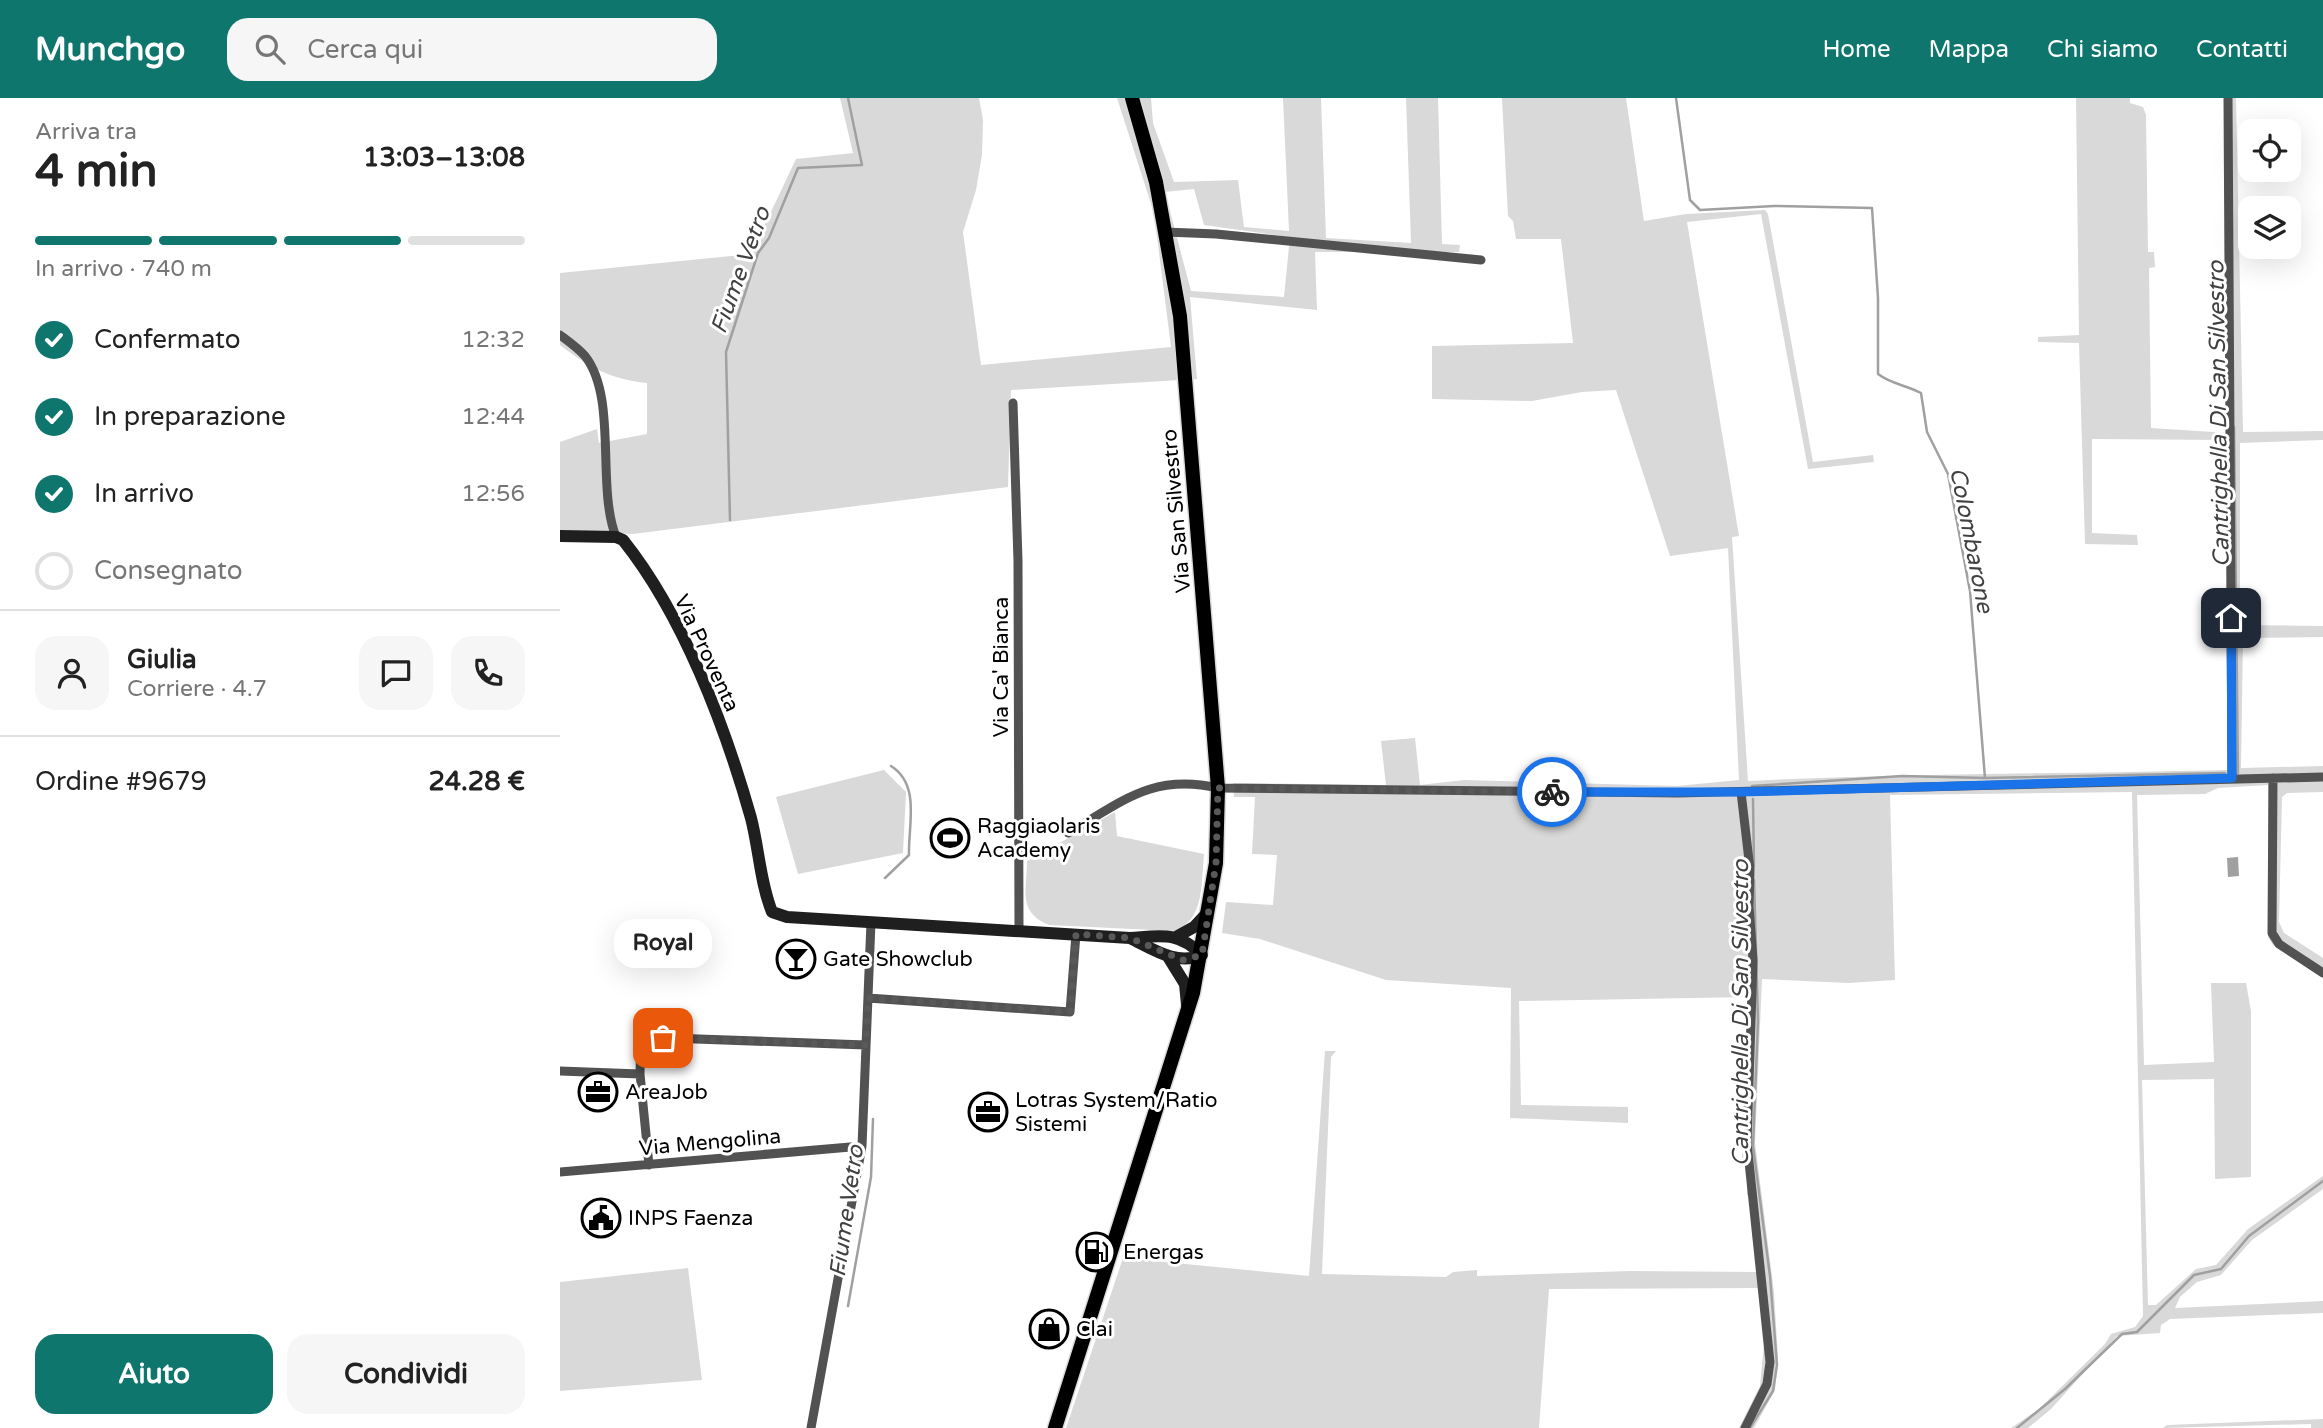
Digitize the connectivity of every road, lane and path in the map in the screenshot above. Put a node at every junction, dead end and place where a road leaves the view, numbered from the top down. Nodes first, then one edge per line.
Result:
1 (1132, 98) edge
2 (2228, 98) edge
3 (1165, 232) junction
4 (1481, 260) dead end
5 (560, 335) edge
6 (1013, 403) dead end
7 (560, 536) edge
8 (616, 537) junction
9 (2323, 777) edge
10 (2232, 778) junction
11 (2273, 778) junction
12 (1218, 788) junction
13 (1741, 792) junction
14 (1068, 833) dead end
15 (1211, 907) junction
16 (871, 922) junction
17 (1019, 930) junction
18 (1076, 934) junction
19 (1176, 937) junction
20 (1130, 938) junction
21 (1167, 955) junction
22 (1202, 955) junction
23 (2323, 973) edge
24 (868, 998) junction
25 (1185, 1017) junction
26 (866, 1045) junction
27 (560, 1071) edge
28 (640, 1074) junction
29 (862, 1146) junction
30 (649, 1165) junction
31 (560, 1172) edge
32 (811, 1428) edge
33 (1055, 1428) edge
34 (1745, 1428) edge

1 - 3 main road, Via San Silvestro
2 - 10 street
3 - 4 street
3 - 12 main road, Via San Silvestro
5 - 8 street, Via Proventa
6 - 17 street, Via Ca' Bianca
7 - 8 street
8 - 16 street, Via Proventa
9 - 11 street
10 - 11 street
10 - 13 street
11 - 23 street
12 - 13 street
12 - 14 street
12 - 15 main road, Via San Silvestro
13 - 34 street
15 - 19 street
15 - 22 main road, Via San Silvestro
16 - 17 street, Via Proventa
16 - 24 street
17 - 18 street, Via Proventa
18 - 20 street, Via Proventa
18 - 24 street
19 - 20 street, Via Proventa
19 - 22 street
20 - 21 street, Via Proventa
21 - 22 street, Via Proventa
21 - 25 street
22 - 25 main road, Via San Silvestro
24 - 26 street
25 - 33 main road, Via San Silvestro
26 - 28 street
26 - 29 street
27 - 28 street
28 - 30 street
29 - 30 street, Via Mengolina
29 - 32 street
30 - 31 street, Via Mengolina

